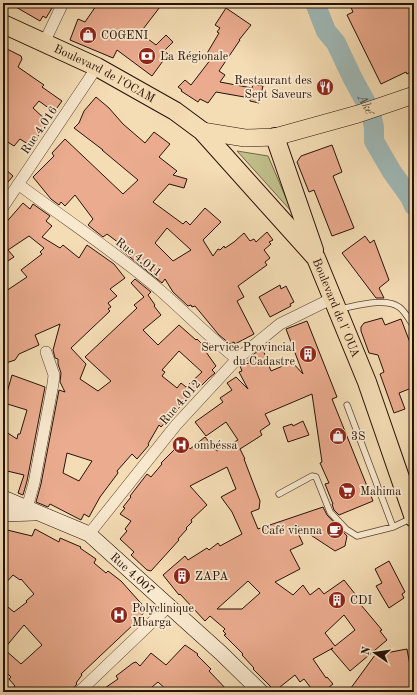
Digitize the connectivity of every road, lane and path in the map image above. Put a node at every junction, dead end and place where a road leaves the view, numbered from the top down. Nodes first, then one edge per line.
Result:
1 (63, 3) edge
2 (3, 24) edge
3 (44, 43) junction
4 (97, 67) junction
5 (412, 97) edge
6 (202, 131) junction
7 (275, 137) junction
8 (18, 184) junction
9 (3, 207) edge
10 (316, 258) junction
11 (335, 304) junction
12 (414, 327) edge
13 (46, 352) dead end
14 (237, 359) junction
15 (347, 405) dead end
16 (279, 494) dead end
17 (3, 498) edge
18 (32, 510) junction
19 (3, 514) edge
20 (414, 518) edge
21 (393, 528) junction
22 (89, 534) junction
23 (170, 605) junction
24 (79, 692) edge
25 (261, 692) edge

1 - 3 street
2 - 3 highway, Boulevard de l'OCAM
3 - 4 highway, Boulevard de l'OCAM
4 - 6 highway, Boulevard de l'OCAM
4 - 8 street, Rue 4.016
5 - 7 main road
6 - 7 main road
6 - 10 highway, Boulevard de l' OUA
7 - 10 highway
8 - 9 street, Rue 4.016
8 - 14 street, Rue 4.011
10 - 11 highway, Boulevard de l' OUA
11 - 12 lane
11 - 14 street, Rue 4.012
11 - 20 highway, Boulevard de l' OUA
13 - 18 street
14 - 22 street, Rue 4.012
15 - 21 lane
16 - 21 lane
17 - 18 main road, Rue 4.007
18 - 19 main road
18 - 22 main road, Rue 4.007
20 - 21 lane
22 - 23 main road, Rue 4.007
23 - 24 street
23 - 25 main road, Rue 4.007

